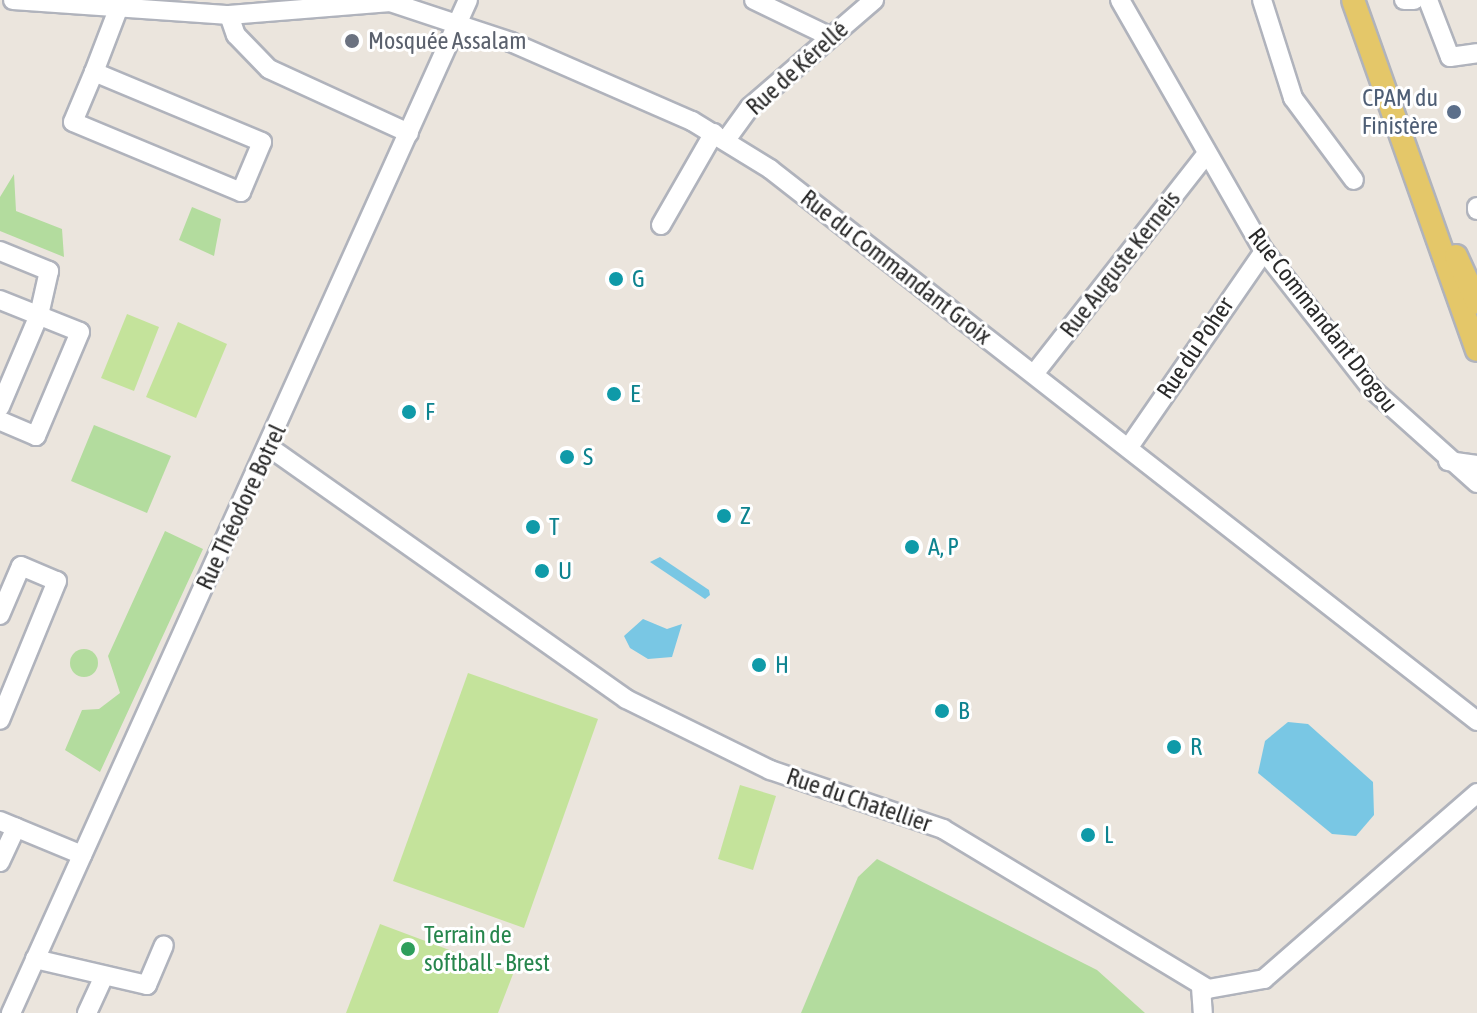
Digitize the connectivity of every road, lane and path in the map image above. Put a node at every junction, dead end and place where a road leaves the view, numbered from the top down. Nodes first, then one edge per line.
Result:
1 (13, 0) edge
2 (468, 0) edge
3 (754, 0) edge
4 (874, 0) edge
5 (1120, 0) edge
6 (1262, 0) edge
7 (1353, 0) edge
8 (1365, 0) edge
9 (1404, 0) edge
10 (1414, 0) edge
11 (1428, 0) edge
12 (389, 1) edge
13 (83, 2) edge
14 (275, 5) edge
15 (119, 7) junction
16 (229, 15) junction
17 (458, 23) junction
18 (831, 37) junction
19 (1477, 53) edge
20 (94, 72) junction
21 (409, 133) junction
22 (720, 136) junction
23 (1206, 155) junction
24 (1354, 180) dead end
25 (661, 225) dead end
26 (0, 251) edge
27 (1264, 251) junction
28 (0, 300) edge
29 (1477, 302) edge
30 (39, 315) junction
31 (1477, 350) edge
32 (1034, 374) junction
33 (0, 407) edge
34 (0, 421) edge
35 (269, 447) junction
36 (1129, 447) junction
37 (1476, 479) edge
38 (0, 615) edge
39 (4, 700) edge
40 (0, 720) edge
41 (1477, 721) edge
42 (1477, 793) edge
43 (8, 824) edge
44 (82, 855) junction
45 (0, 862) edge
46 (164, 945) dead end
47 (35, 959) junction
48 (104, 976) junction
49 (1201, 987) junction
50 (11, 1013) edge
51 (87, 1013) edge
52 (1203, 1013) edge

1 - 13 street, Rue du Commandant Groix
2 - 17 street, Rue Théodore Botrel
3 - 18 street
4 - 18 street, Rue de Kérellé
5 - 23 street, Rue Commandant Drogou
6 - 24 street
7 - 31 main road
8 - 29 main road
9 - 10 street
11 - 19 street
12 - 14 street, Rue du Commandant Groix
12 - 17 street, Rue du Commandant Groix
13 - 15 street, Rue du Commandant Groix
14 - 16 street, Rue du Commandant Groix
15 - 16 street, Rue du Commandant Groix
15 - 20 street
16 - 21 street
17 - 21 street, Rue Théodore Botrel
17 - 22 street, Rue du Commandant Groix
18 - 22 street, Rue de Kérellé
20 - 20 street
21 - 35 street, Rue Théodore Botrel
22 - 25 street, Rue de Kérellé
22 - 32 street, Rue du Commandant Groix
23 - 27 street, Rue Commandant Drogou
23 - 32 street, Rue Auguste Kerneis
26 - 30 street
27 - 36 street, Rue du Poher
27 - 37 street, Rue Commandant Drogou
28 - 30 street
30 - 33 street
30 - 34 street
32 - 36 street, Rue du Commandant Groix
35 - 44 street, Rue Théodore Botrel
35 - 49 street, Rue du Chatellier
36 - 41 street, Rue du Commandant Groix
38 - 39 street
39 - 40 street
42 - 49 street
43 - 44 street
43 - 45 street
44 - 47 street, Rue Théodore Botrel
46 - 48 street
47 - 48 street
47 - 50 street, Rue Théodore Botrel
48 - 51 street
49 - 52 street

